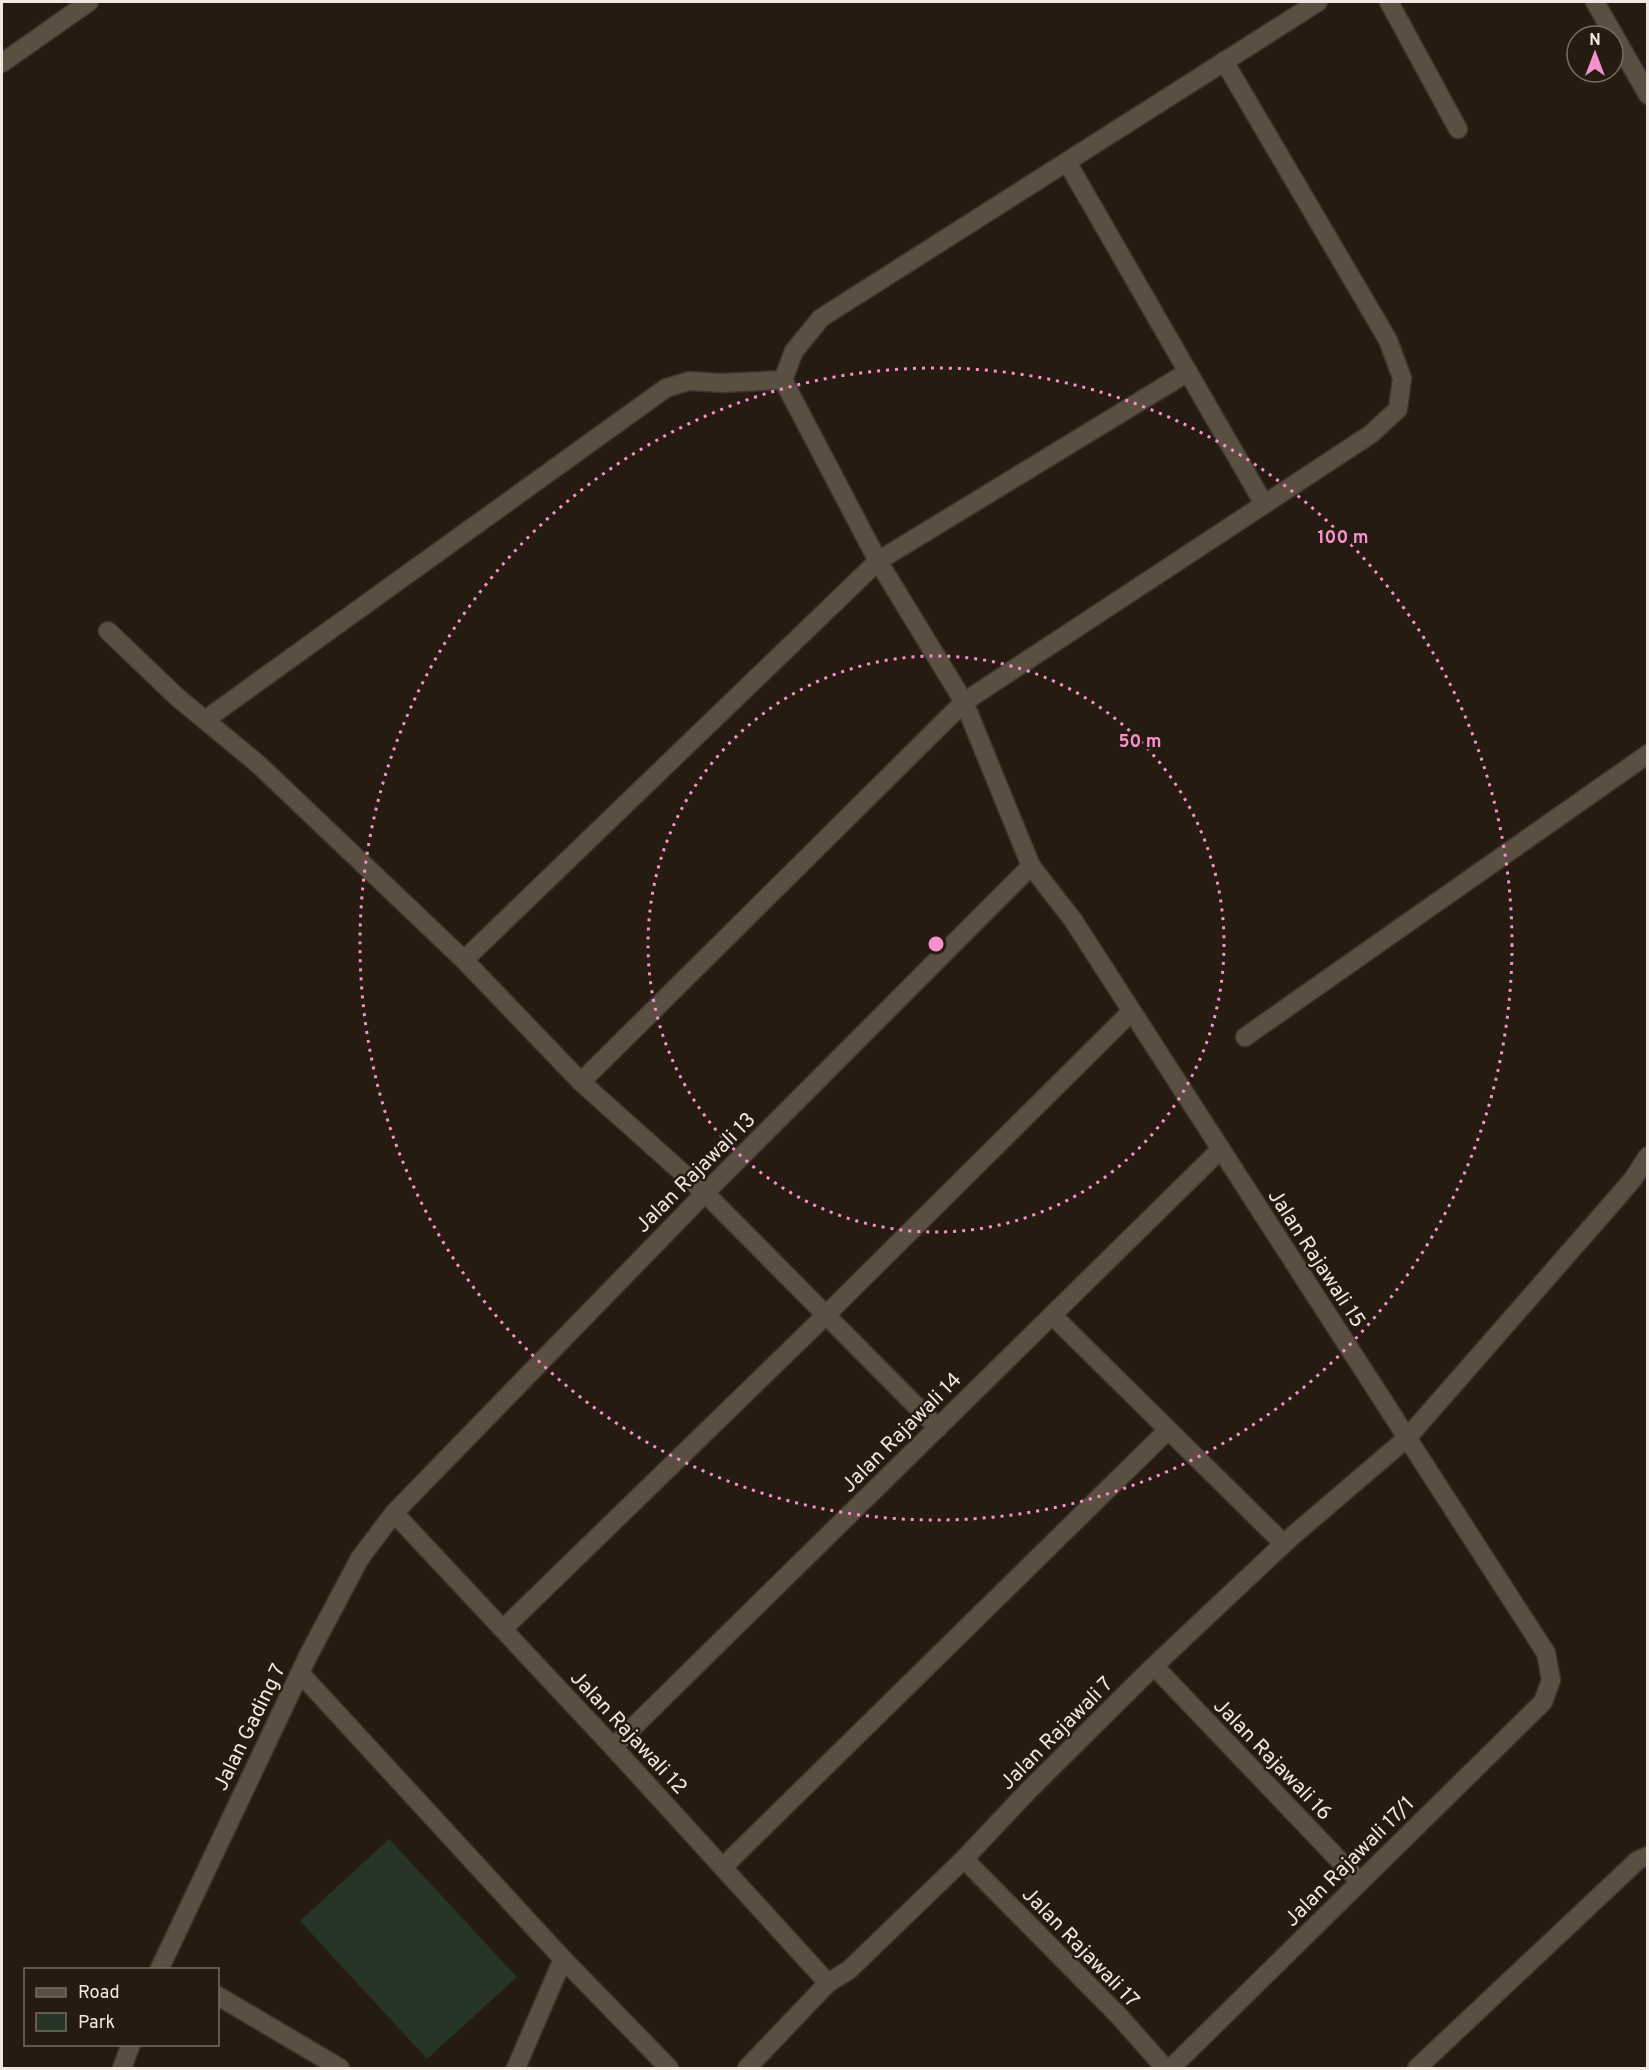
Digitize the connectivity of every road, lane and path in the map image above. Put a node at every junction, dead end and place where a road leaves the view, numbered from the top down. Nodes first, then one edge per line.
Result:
1 (89, 2) edge
2 (1318, 2) edge
3 (1389, 2) edge
4 (1595, 2) edge
5 (1224, 61) junction
6 (2, 63) edge
7 (1647, 95) edge
8 (1458, 129) dead end
9 (1067, 162) junction
10 (1188, 372) junction
11 (783, 380) junction
12 (1264, 504) junction
13 (878, 561) junction
14 (108, 631) dead end
15 (964, 702) junction
16 (205, 720) junction
17 (1647, 754) edge
18 (1031, 866) junction
19 (464, 960) junction
20 (1131, 1012) junction
21 (1245, 1037) dead end
22 (581, 1082) junction
23 (1220, 1150) junction
24 (1647, 1156) edge
25 (705, 1193) junction
26 (826, 1315) junction
27 (1052, 1315) junction
28 (938, 1428) junction
29 (1168, 1430) junction
30 (1407, 1438) junction
31 (394, 1513) junction
32 (1284, 1544) junction
33 (503, 1629) junction
34 (1154, 1666) junction
35 (300, 1673) junction
36 (1551, 1680) joint
37 (613, 1747) junction
38 (1647, 1856) edge
39 (964, 1859) junction
40 (723, 1867) junction
41 (1360, 1882) junction
42 (563, 1959) junction
43 (164, 1967) edge
44 (828, 1983) junction
45 (219, 1997) edge
46 (130, 2046) edge
47 (122, 2068) edge
48 (340, 2068) edge
49 (516, 2068) edge
50 (669, 2068) edge
51 (747, 2068) edge
52 (1165, 2068) edge
53 (1171, 2068) edge
54 (1417, 2068) edge

1 - 6 street
2 - 5 street
3 - 8 street
4 - 7 street
5 - 9 street
5 - 12 street
9 - 10 street
9 - 11 street
10 - 12 street
10 - 13 street
11 - 13 street, Jalan Rajawali 15
11 - 16 street
12 - 15 street
13 - 15 street, Jalan Rajawali 15
13 - 19 street
14 - 16 street
15 - 18 street, Jalan Rajawali 15
15 - 22 street
16 - 19 street
17 - 21 street
18 - 20 street, Jalan Rajawali 15
18 - 25 street, Jalan Rajawali 13
19 - 22 street
20 - 23 street, Jalan Rajawali 15
20 - 26 street
22 - 25 street
23 - 27 street, Jalan Rajawali 14
23 - 30 street, Jalan Rajawali 15
24 - 30 street, Jalan Rajawali 7
25 - 26 street
25 - 31 street, Jalan Rajawali 13
26 - 28 street
26 - 33 street
27 - 28 street, Jalan Rajawali 14
27 - 29 street
28 - 37 street, Jalan Rajawali 14
29 - 32 street
29 - 40 street
30 - 32 street, Jalan Rajawali 7
30 - 36 street, Jalan Rajawali 15
31 - 33 street, Jalan Rajawali 12
31 - 35 street, Jalan Gading 7
32 - 34 street, Jalan Rajawali 7
33 - 37 street, Jalan Rajawali 12
34 - 39 street, Jalan Rajawali 7
34 - 41 street, Jalan Rajawali 16
35 - 42 street
35 - 43 street, Jalan Gading 7
36 - 41 street, Jalan Rajawali 17/1
37 - 40 street, Jalan Rajawali 12
38 - 54 street
39 - 44 street, Jalan Rajawali 7
39 - 52 street, Jalan Rajawali 17
40 - 44 street, Jalan Rajawali 12
41 - 53 street, Jalan Rajawali 17/1
42 - 49 street
42 - 50 street
44 - 51 street, Jalan Rajawali 7
45 - 48 street
46 - 47 street

